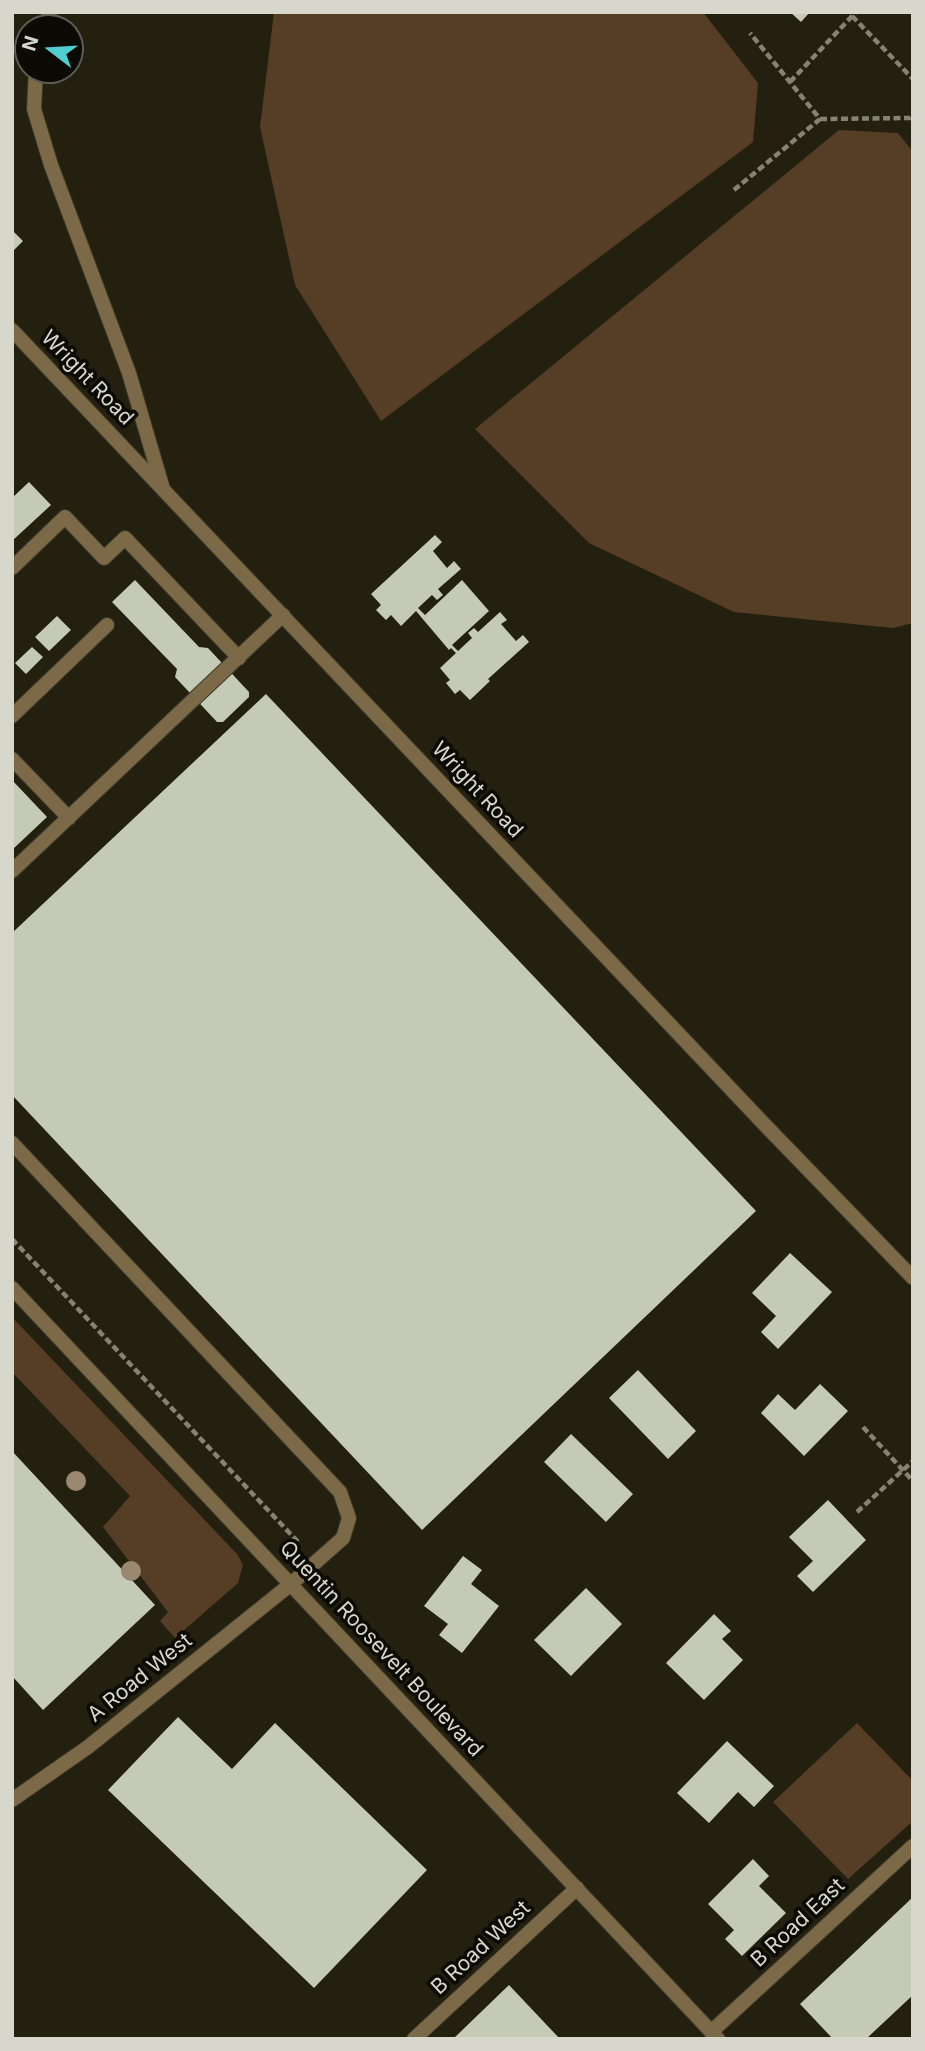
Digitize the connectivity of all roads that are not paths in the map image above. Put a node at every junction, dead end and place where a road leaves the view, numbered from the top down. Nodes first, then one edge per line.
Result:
1 (35, 84) edge
2 (12, 330) edge
3 (163, 489) junction
4 (12, 568) edge
5 (283, 615) junction
6 (107, 625) dead end
7 (239, 658) junction
8 (12, 716) edge
9 (12, 758) edge
10 (69, 818) junction
11 (12, 871) edge
12 (12, 1143) edge
13 (913, 1278) edge
14 (12, 1288) edge
15 (291, 1584) junction
16 (12, 1801) edge
17 (913, 1846) edge
18 (577, 1888) junction
19 (715, 2035) edge
20 (414, 2039) edge

1 - 3 street
2 - 3 street, Wright Road
3 - 5 street, Wright Road
4 - 7 street
5 - 7 street
5 - 13 street, Wright Road
6 - 8 street
7 - 10 street
9 - 10 street
10 - 11 street
12 - 15 street, A Road West
14 - 15 street, Quentin Roosevelt Boulevard
15 - 16 street, A Road West
15 - 18 street, Quentin Roosevelt Boulevard
17 - 19 street, B Road East
18 - 19 street, Quentin Roosevelt Boulevard
18 - 20 street, B Road West

